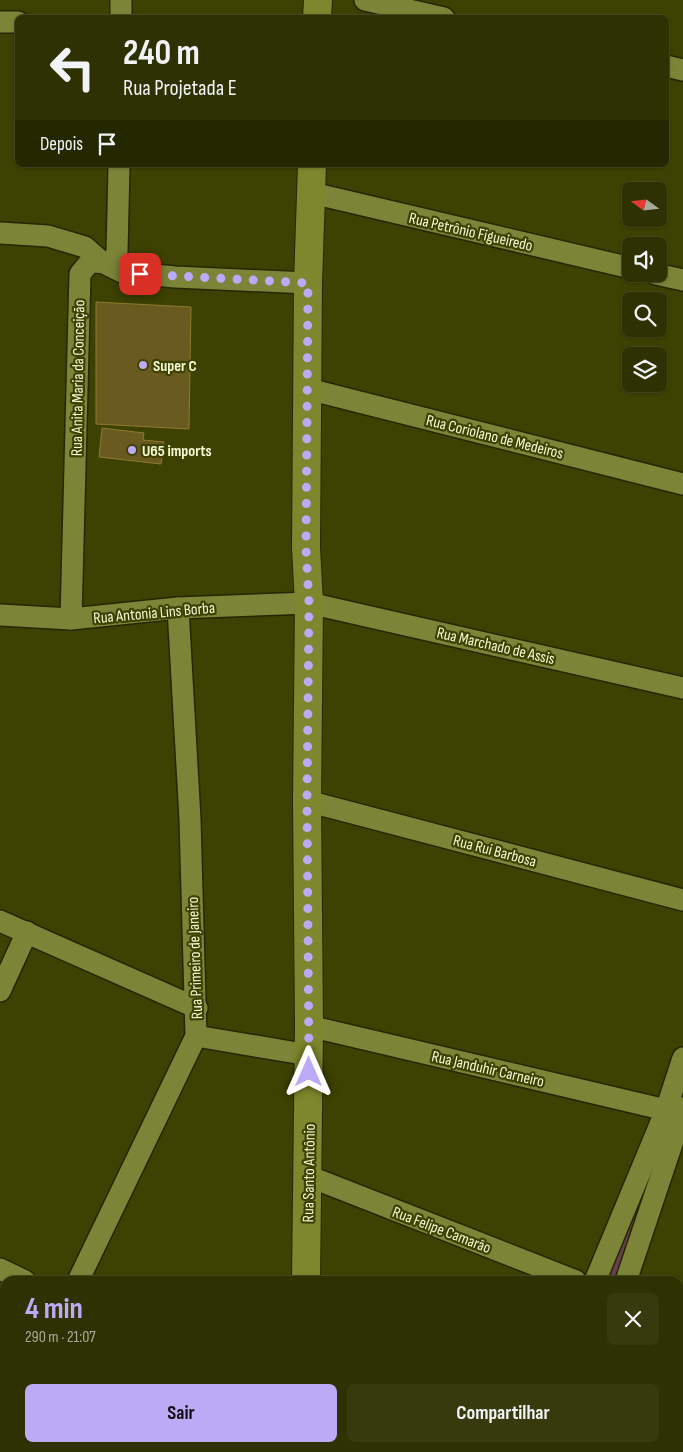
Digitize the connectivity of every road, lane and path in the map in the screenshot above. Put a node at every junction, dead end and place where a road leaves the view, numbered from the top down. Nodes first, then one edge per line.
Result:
1 (121, 0) edge
2 (318, 0) edge
3 (365, 0) edge
4 (121, 15) edge
5 (317, 15) edge
6 (431, 15) edge
7 (0, 22) edge
8 (15, 22) edge
9 (669, 67) edge
10 (683, 70) edge
11 (119, 167) edge
12 (312, 167) edge
13 (312, 193) junction
14 (0, 233) edge
15 (102, 262) junction
16 (622, 266) edge
17 (667, 276) edge
18 (683, 280) edge
19 (308, 283) junction
20 (308, 389) junction
21 (683, 484) edge
22 (309, 603) junction
23 (178, 608) junction
24 (0, 615) edge
25 (71, 619) junction
26 (683, 688) edge
27 (307, 801) junction
28 (683, 900) edge
29 (0, 921) edge
30 (27, 932) junction
31 (0, 991) edge
32 (197, 1008) junction
33 (309, 1026) junction
34 (196, 1036) junction
35 (309, 1055) junction
36 (683, 1058) edge
37 (677, 1110) edge
38 (308, 1176) junction
39 (0, 1269) edge
40 (15, 1276) edge
41 (80, 1276) edge
42 (306, 1276) edge
43 (563, 1276) edge
44 (597, 1276) edge
45 (627, 1276) edge

1 - 4 street
2 - 5 main road
3 - 6 street
7 - 8 street
9 - 10 street
11 - 15 street, Rua Anita Maria da Conceição
12 - 13 main road, Rua Santo Antônio
13 - 16 street, Rua Petrônio Figueiredo
13 - 19 main road, Rua Santo Antônio
14 - 15 street
15 - 19 street
15 - 25 street, Rua Anita Maria da Conceição
17 - 18 street
19 - 20 main road, Rua Santo Antônio
20 - 21 street, Rua Coriolano de Medeiros
20 - 22 main road, Rua Santo Antônio
22 - 23 street, Rua Antonia Lins Borba
22 - 26 street, Rua Marchado de Assis
22 - 27 main road, Rua Santo Antônio
23 - 25 street, Rua Antonia Lins Borba
23 - 32 street, Rua Primeiro de Janeiro
24 - 25 street, Rua Antonia Lins Borba
27 - 28 street, Rua Rui Barbosa
27 - 33 main road, Rua Santo Antônio
29 - 30 street
30 - 31 street
30 - 32 street
32 - 34 street, Rua Primeiro de Janeiro
33 - 35 main road, Rua Santo Antônio
33 - 37 street, Rua Janduhir Carneiro
34 - 35 street
34 - 41 street, Rua Primeiro de Janeiro
35 - 38 main road, Rua Santo Antônio
36 - 37 street
37 - 44 street
37 - 45 street
38 - 42 main road, Rua Santo Antônio
38 - 43 street, Rua Felipe Camarão
39 - 40 street

